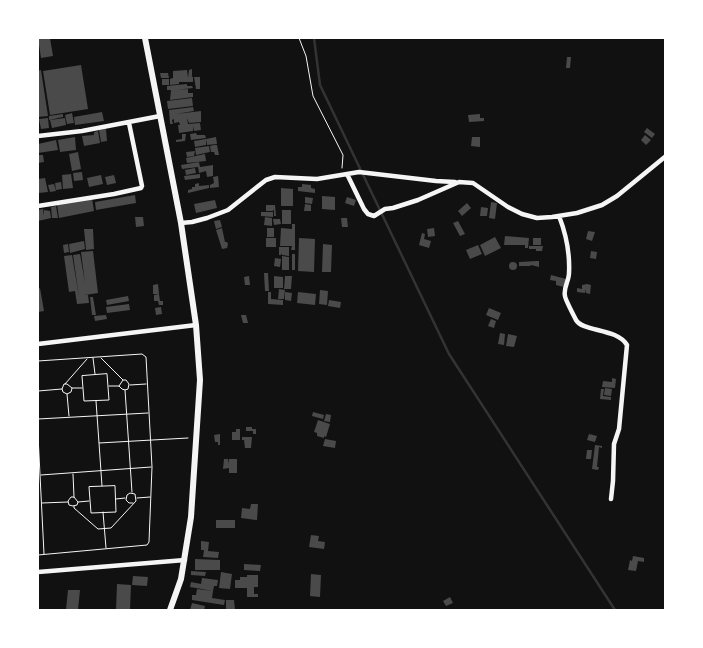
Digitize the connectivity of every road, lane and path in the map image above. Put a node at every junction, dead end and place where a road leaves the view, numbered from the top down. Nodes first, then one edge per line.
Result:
1 (145, 38) edge
2 (299, 38) edge
3 (160, 116) junction
4 (128, 123) junction
5 (38, 136) edge
6 (666, 156) edge
7 (345, 174) junction
8 (459, 182) junction
9 (38, 206) edge
10 (559, 216) junction
11 (182, 223) junction
12 (196, 325) junction
13 (38, 344) edge
14 (88, 358) junction
15 (94, 358) junction
16 (100, 358) junction
17 (38, 361) edge
18 (95, 375) junction
19 (124, 380) junction
20 (65, 384) junction
21 (147, 384) junction
22 (108, 386) junction
23 (119, 386) junction
24 (129, 386) junction
25 (72, 388) junction
26 (83, 388) junction
27 (62, 389) junction
28 (125, 390) junction
29 (38, 391) edge
30 (67, 394) junction
31 (96, 400) junction
32 (149, 413) junction
33 (126, 414) junction
34 (97, 416) junction
35 (69, 417) junction
36 (38, 419) edge
37 (38, 435) edge
38 (197, 438) junction
39 (150, 440) junction
40 (128, 442) junction
41 (99, 443) junction
42 (38, 446) edge
43 (152, 467) junction
44 (130, 469) junction
45 (101, 471) junction
46 (72, 473) junction
47 (39, 474) edge
48 (102, 486) junction
49 (132, 492) junction
50 (74, 497) junction
51 (151, 497) junction
52 (126, 498) junction
53 (137, 498) junction
54 (115, 499) junction
55 (611, 499) dead end
56 (90, 501) junction
57 (68, 502) junction
58 (78, 502) junction
59 (41, 503) junction
60 (133, 504) junction
61 (74, 506) junction
62 (103, 512) junction
63 (105, 529) junction
64 (106, 549) junction
65 (38, 555) edge
66 (44, 555) junction
67 (185, 560) junction
68 (38, 572) edge
69 (170, 610) edge

1 - 3 main road
2 - 7 path
3 - 4 street
3 - 11 main road
4 - 5 street
4 - 9 street
6 - 10 street
7 - 8 street
7 - 8 street
7 - 11 street
8 - 10 street
10 - 55 street
11 - 12 main road
12 - 13 street
12 - 38 main road
14 - 15 path
14 - 17 path
14 - 20 path
15 - 16 path
15 - 18 path
16 - 19 path
16 - 21 path
18 - 22 path
18 - 26 path
19 - 23 path
19 - 24 path
20 - 25 path
20 - 27 path
21 - 24 path
21 - 32 path
22 - 23 path
22 - 31 path
23 - 28 path
24 - 28 path
25 - 26 path
25 - 30 path
26 - 31 path
27 - 29 path
27 - 30 path
28 - 33 path
30 - 35 path
31 - 34 path
32 - 33 path
32 - 39 path
33 - 34 path
33 - 40 path
34 - 35 path
34 - 41 path
35 - 36 path
37 - 42 path
38 - 39 path
38 - 67 main road
39 - 40 path
39 - 43 path
40 - 41 path
40 - 44 path
41 - 45 path
42 - 47 path
43 - 44 path
43 - 51 path
44 - 45 path
44 - 49 path
45 - 46 path
45 - 48 path
46 - 47 path
46 - 50 path
47 - 59 path
48 - 54 path
48 - 56 path
49 - 52 path
49 - 53 path
50 - 57 path
50 - 58 path
51 - 53 path
51 - 64 path
52 - 54 path
52 - 60 path
53 - 60 path
54 - 62 path
56 - 58 path
56 - 62 path
57 - 59 path
57 - 61 path
58 - 61 path
59 - 66 path
60 - 63 path
61 - 63 path
62 - 63 path
63 - 64 path
64 - 66 path
65 - 66 path
67 - 68 street
67 - 69 main road

